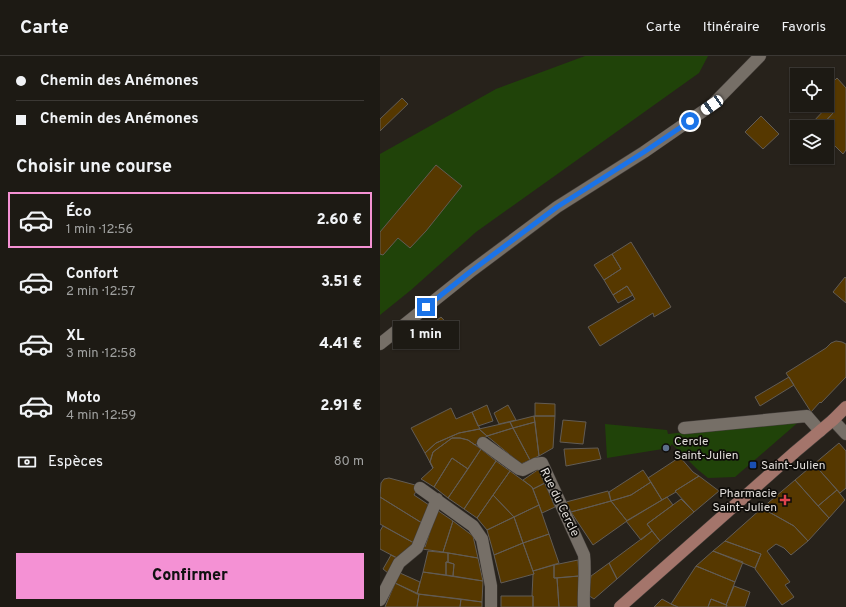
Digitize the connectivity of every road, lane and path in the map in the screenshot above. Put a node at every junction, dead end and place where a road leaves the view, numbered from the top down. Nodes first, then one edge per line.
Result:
1 (760, 56) edge
2 (380, 344) edge
3 (846, 407) edge
4 (834, 420) junction
5 (684, 428) dead end
6 (820, 431) junction
7 (846, 434) edge
8 (483, 443) dead end
9 (420, 488) dead end
10 (437, 499) junction
11 (380, 600) edge
12 (490, 607) edge
13 (584, 607) edge
14 (620, 607) edge

1 - 2 street
3 - 4 main road
4 - 6 main road
4 - 7 street
5 - 6 street
6 - 14 main road
8 - 13 street, Rue du Cercle
9 - 10 street
10 - 11 street
10 - 12 street

